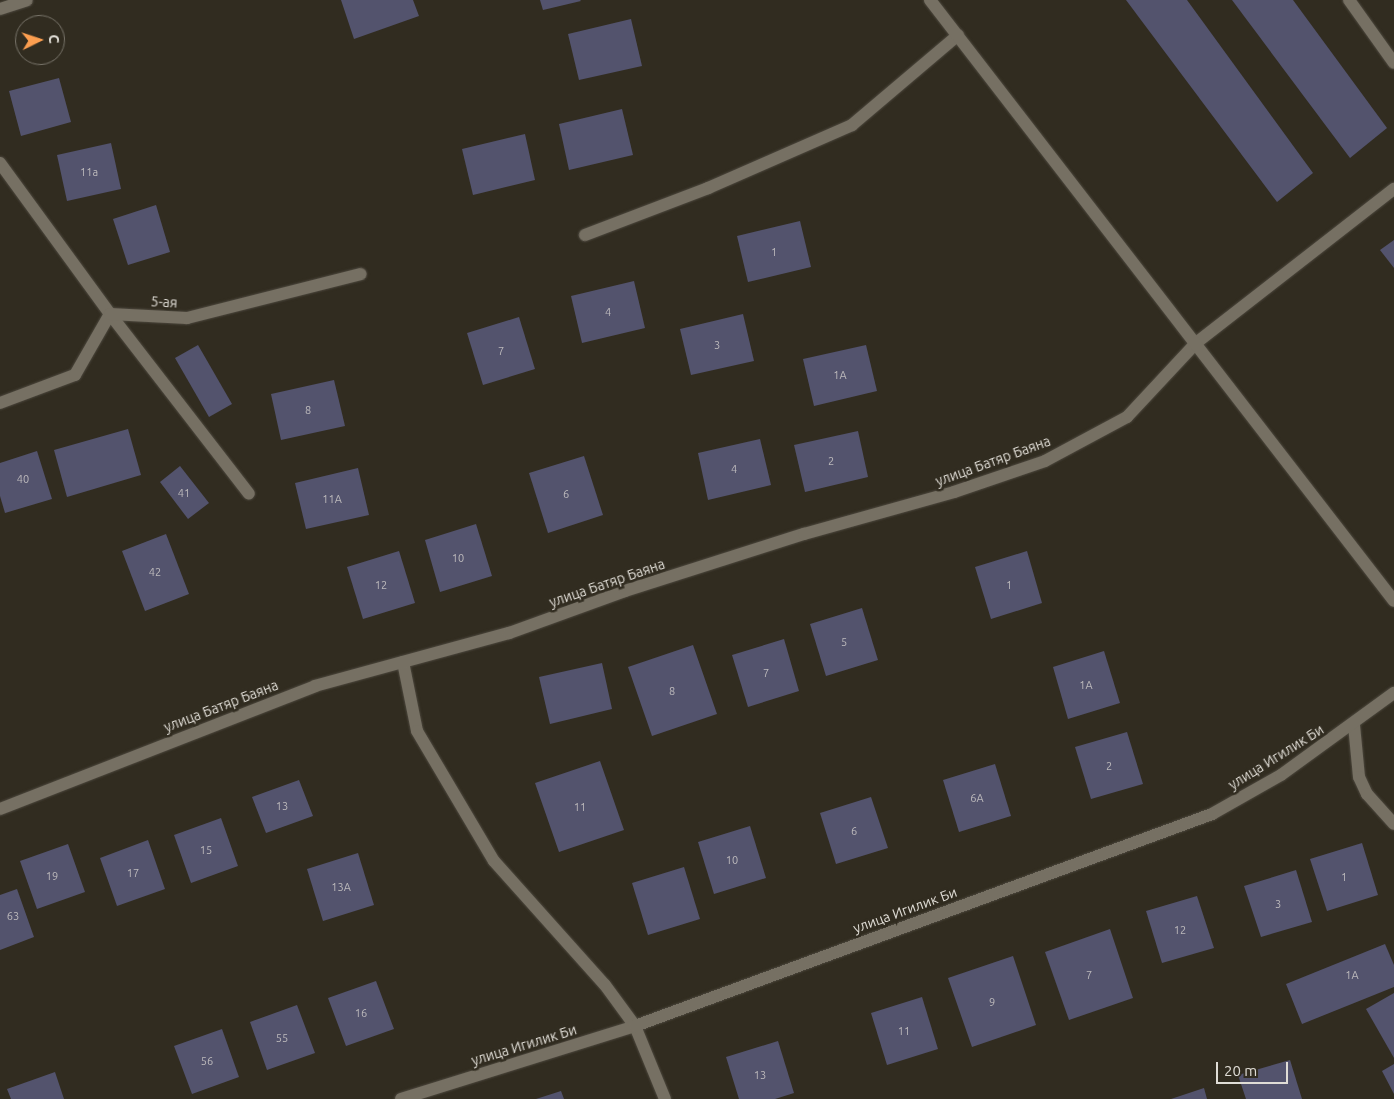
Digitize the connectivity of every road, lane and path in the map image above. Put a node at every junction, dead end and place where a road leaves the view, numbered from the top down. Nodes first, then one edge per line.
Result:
1 (27, 0) edge
2 (930, 0) edge
3 (1349, 0) edge
4 (0, 9) edge
5 (958, 35) junction
6 (1394, 63) edge
7 (0, 163) edge
8 (1394, 189) edge
9 (585, 234) dead end
10 (361, 274) dead end
11 (110, 314) junction
12 (1196, 343) junction
13 (0, 403) edge
14 (249, 494) dead end
15 (1394, 600) edge
16 (403, 662) junction
17 (1394, 693) edge
18 (1354, 725) junction
19 (0, 810) edge
20 (1394, 824) edge
21 (635, 1026) junction
22 (401, 1099) edge
23 (665, 1099) edge

1 - 4 street
2 - 5 street
3 - 6 street
5 - 9 street
5 - 12 street
7 - 11 street
8 - 12 street, улица Батяр Баяна
10 - 11 street, 5-ая
11 - 13 street
11 - 14 street
12 - 15 street
12 - 16 street, улица Батяр Баяна
16 - 19 street, улица Батяр Баяна
16 - 21 street
17 - 18 street, улица Игилик Би
18 - 20 street
18 - 21 street, улица Игилик Би
21 - 22 street, улица Игилик Би
21 - 23 street

